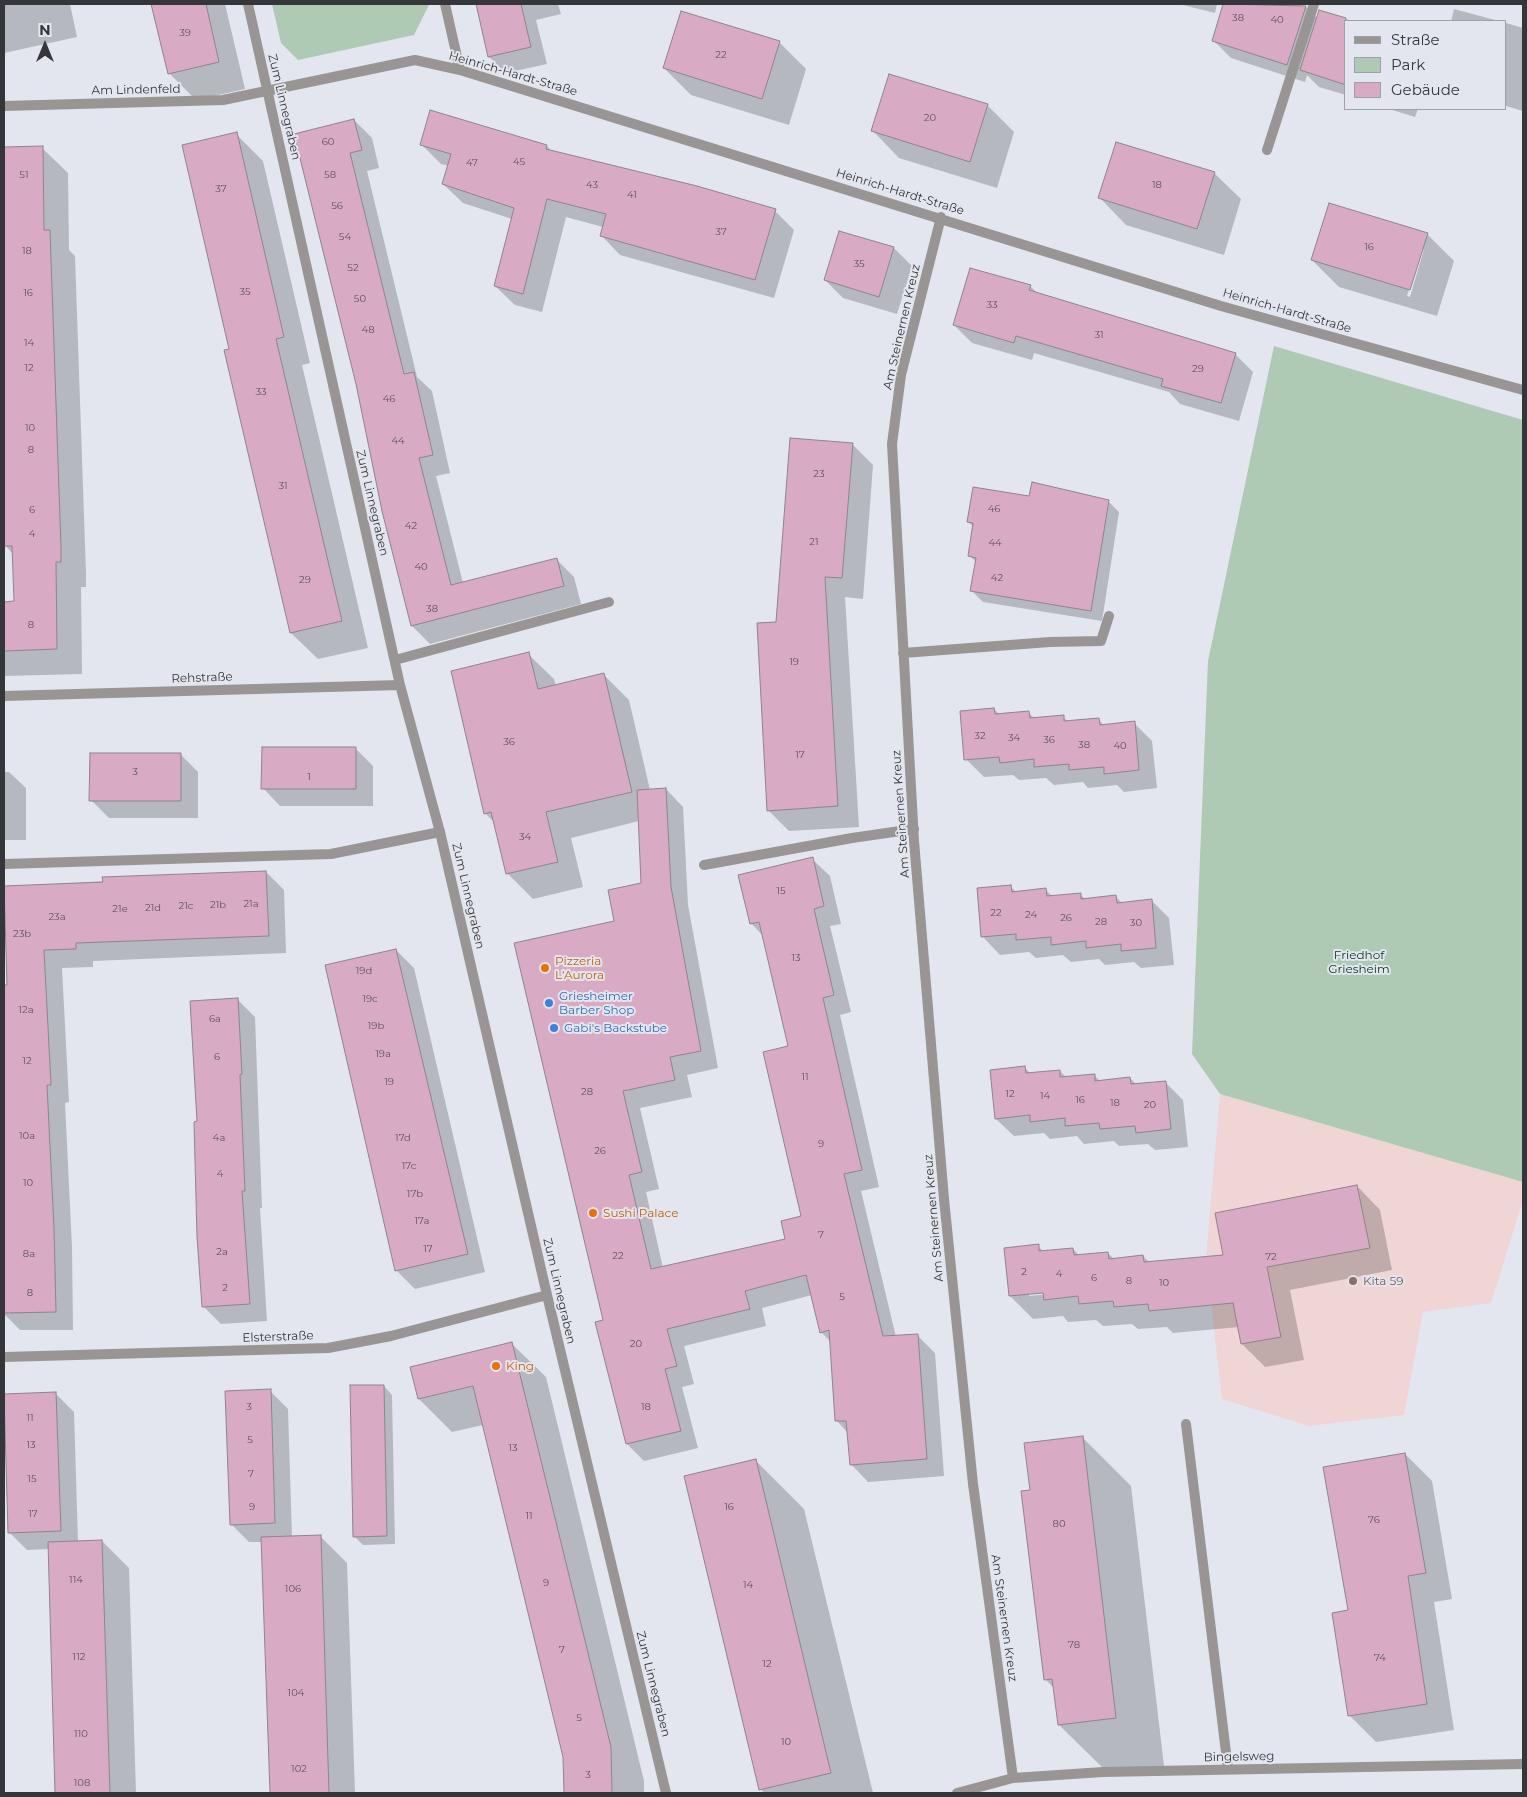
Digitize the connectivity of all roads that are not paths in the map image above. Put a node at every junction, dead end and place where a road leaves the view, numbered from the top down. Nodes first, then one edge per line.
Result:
1 (248, 4) edge
2 (445, 4) edge
3 (1314, 4) edge
4 (460, 70) junction
5 (268, 91) junction
6 (4, 106) edge
7 (1267, 150) dead end
8 (941, 218) junction
9 (1523, 390) edge
10 (609, 602) dead end
11 (1109, 616) dead end
12 (903, 653) junction
13 (395, 660) junction
14 (400, 685) junction
15 (4, 696) edge
16 (914, 829) junction
17 (440, 832) junction
18 (4, 864) edge
19 (704, 865) dead end
20 (547, 1295) junction
21 (4, 1357) edge
22 (1186, 1424) dead end
23 (1523, 1764) edge
24 (1228, 1769) junction
25 (1013, 1778) junction
26 (666, 1793) edge
27 (957, 1793) edge

1 - 5 street, Zum Linnegraben
2 - 4 street
3 - 7 street
4 - 5 street, Heinrich-Hardt-Straße
4 - 8 street, Heinrich-Hardt-Straße
5 - 6 street, Am Lindenfeld
5 - 13 street, Zum Linnegraben
8 - 9 street, Heinrich-Hardt-Straße
8 - 12 street, Am Steinernen Kreuz
10 - 13 street
11 - 12 street
12 - 16 street, Am Steinernen Kreuz
13 - 14 street, Zum Linnegraben
14 - 15 street, Rehstraße
14 - 17 street, Zum Linnegraben
16 - 19 street
16 - 25 street, Am Steinernen Kreuz
17 - 18 street
17 - 20 street, Zum Linnegraben
20 - 21 street, Elsterstraße
20 - 26 street, Zum Linnegraben
22 - 24 street
23 - 24 street, Bingelsweg
24 - 25 street, Bingelsweg
25 - 27 street, Bingelsweg

